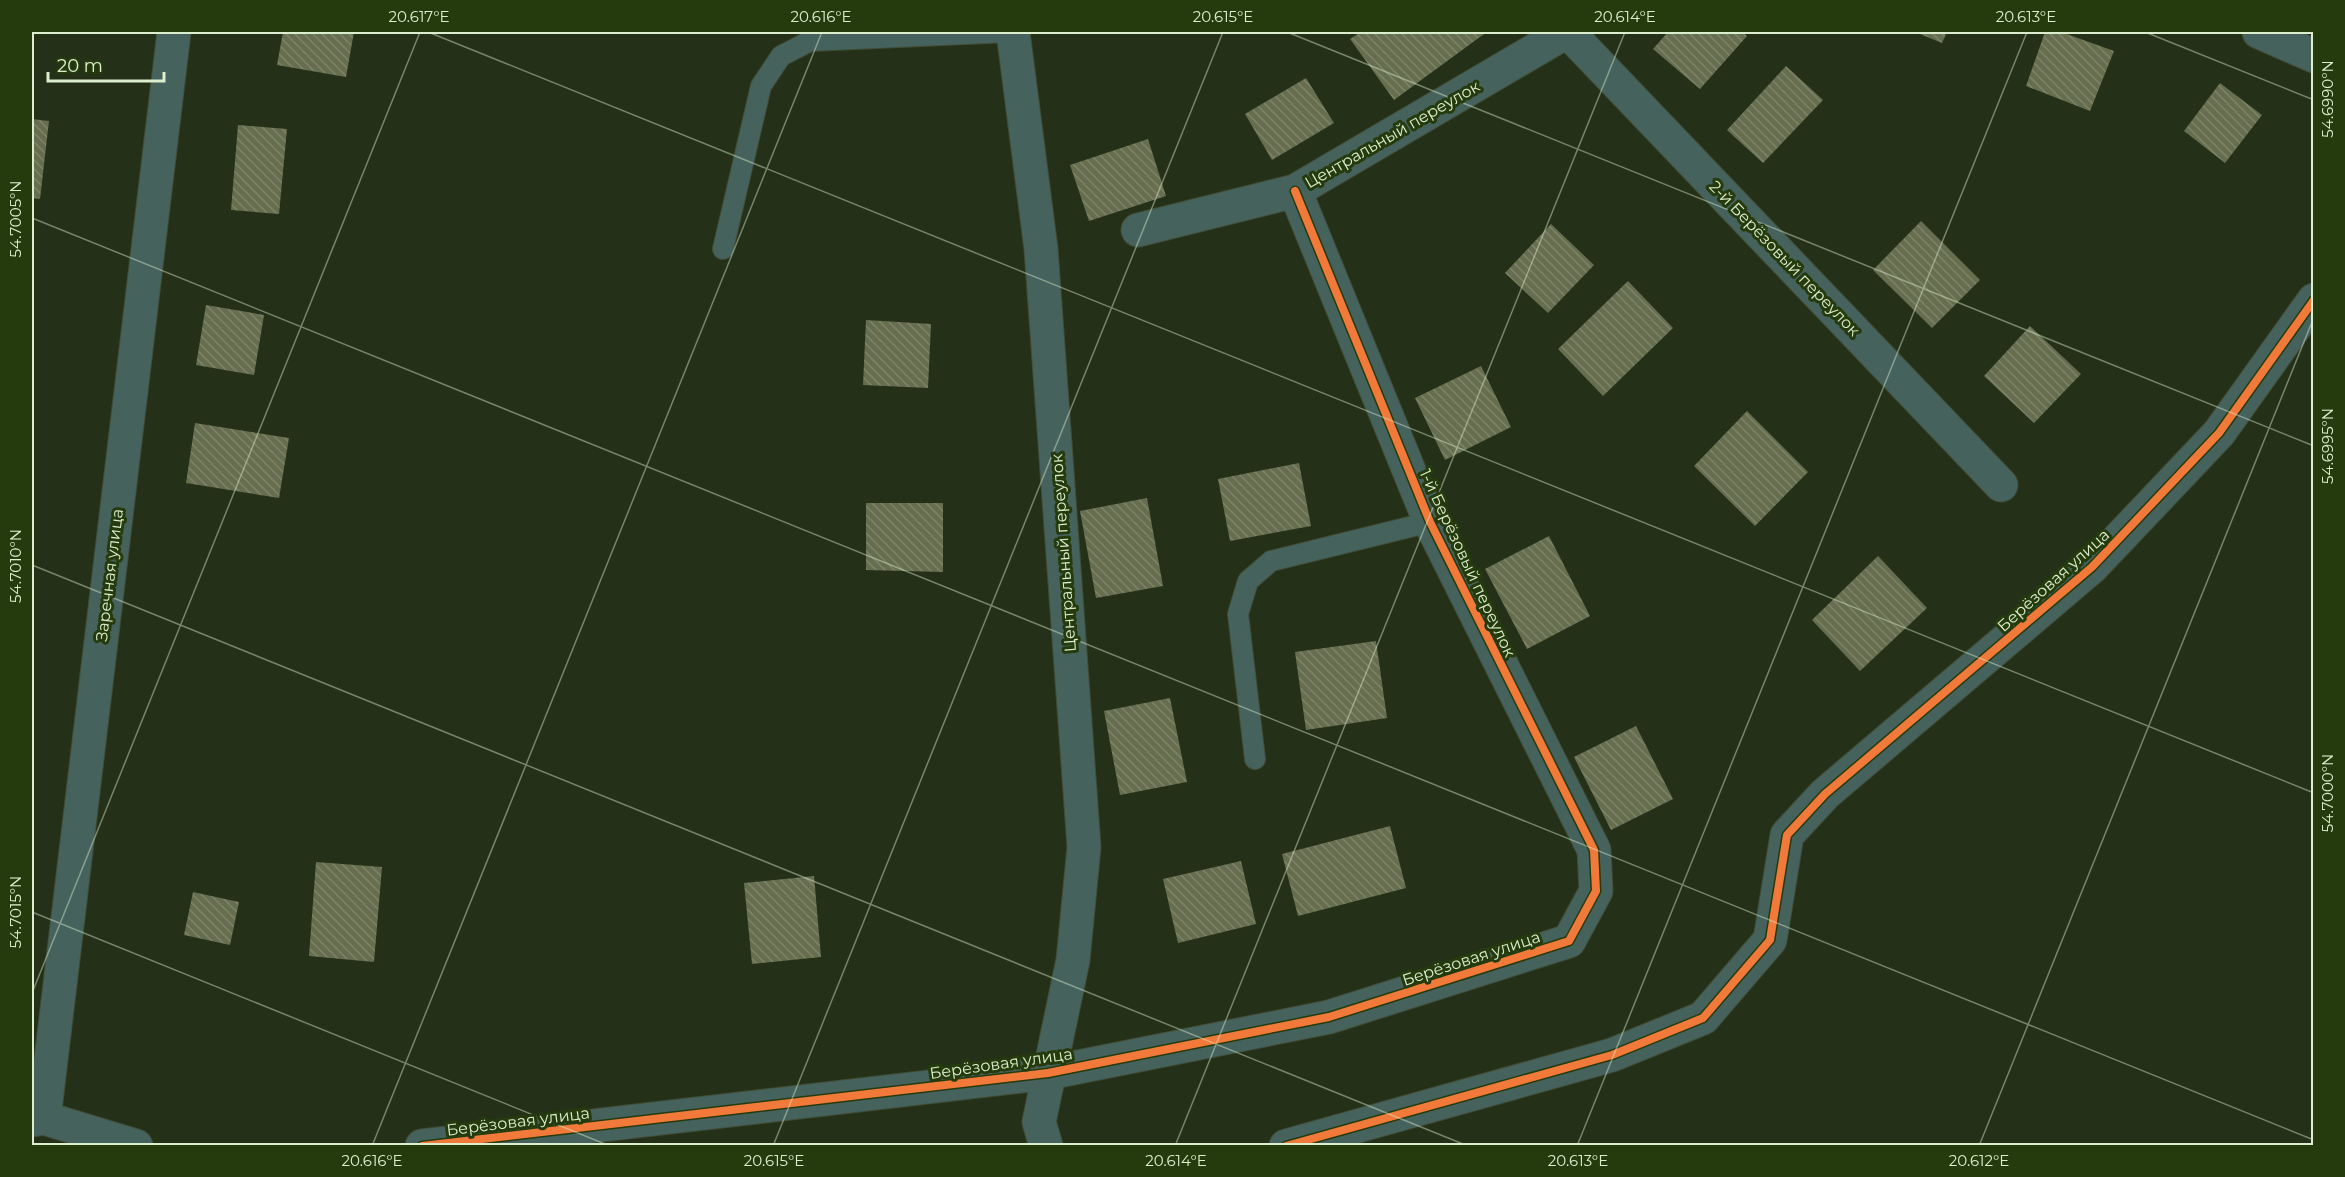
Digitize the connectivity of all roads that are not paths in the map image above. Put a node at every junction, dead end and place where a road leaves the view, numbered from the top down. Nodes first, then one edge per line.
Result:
1 (174, 32) edge
2 (1011, 32) edge
3 (1567, 32) edge
4 (2259, 32) edge
5 (2313, 56) edge
6 (1294, 191) junction
7 (1138, 230) dead end
8 (723, 249) dead end
9 (2313, 300) edge
10 (2001, 485) dead end
11 (1430, 522) junction
12 (1255, 759) dead end
13 (1569, 941) joint
14 (1048, 1073) junction
15 (38, 1119) edge
16 (136, 1146) edge
17 (422, 1146) edge
18 (1046, 1146) edge
19 (1286, 1146) edge

1 - 15 street, Заречная улица
2 - 8 lane
2 - 14 street, Центральный переулок
3 - 6 street, Центральный переулок
3 - 10 street, 2-й Берёзовый переулок
4 - 5 street
6 - 7 street, Центральный переулок
6 - 11 street, 1-й Берёзовый переулок
9 - 19 street, Берёзовая улица
11 - 12 lane
11 - 13 street, 1-й Берёзовый переулок
13 - 14 street, Берёзовая улица
14 - 17 street, Берёзовая улица
14 - 18 street, Центральный переулок
15 - 16 street

